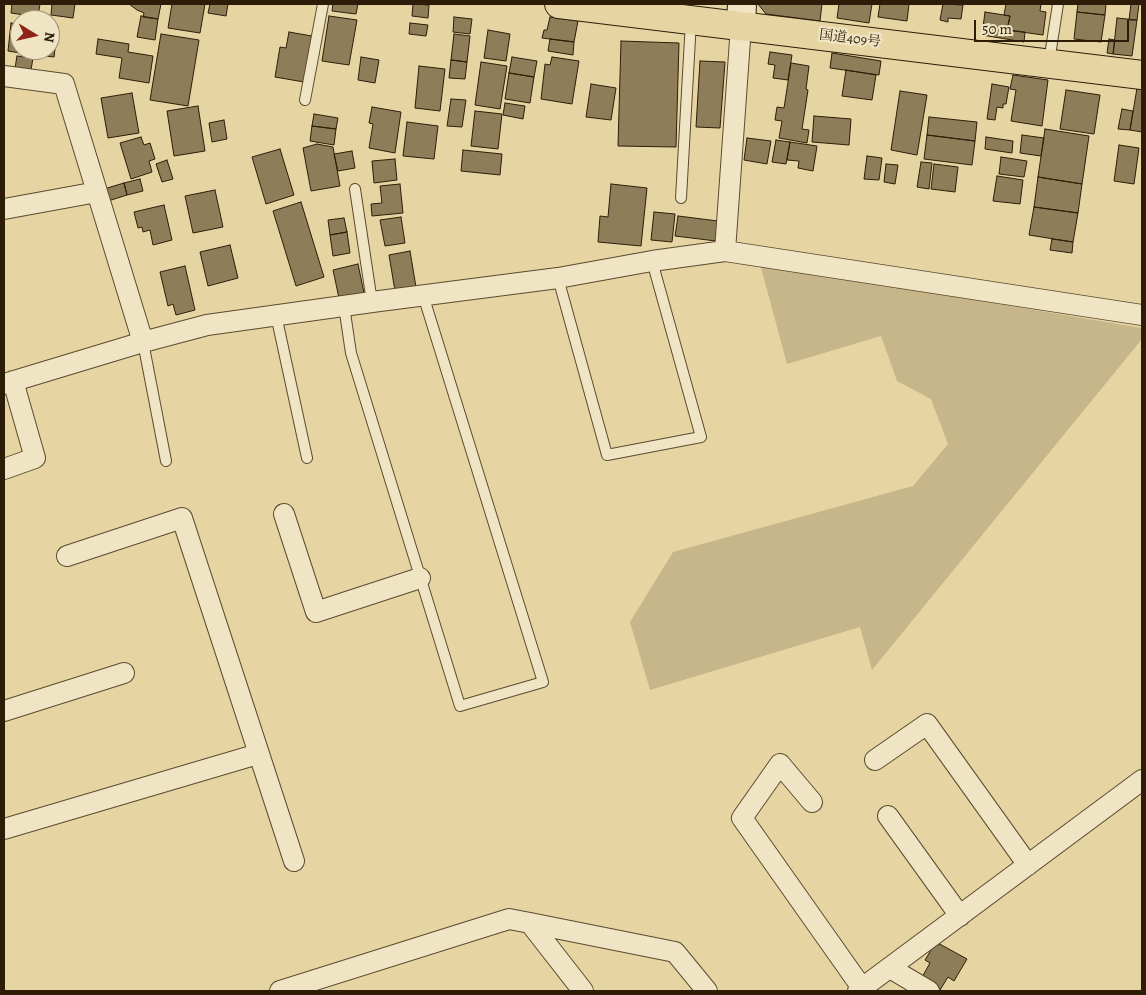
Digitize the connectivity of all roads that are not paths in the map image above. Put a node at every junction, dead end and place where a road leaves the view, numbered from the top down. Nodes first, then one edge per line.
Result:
1 (323, 4) edge
2 (559, 4) edge
3 (1058, 4) edge
4 (741, 15) edge
5 (691, 20) junction
6 (1048, 63) junction
7 (1142, 75) edge
8 (4, 76) edge
9 (305, 100) dead end
10 (355, 189) dead end
11 (97, 192) junction
12 (680, 198) dead end
13 (4, 209) edge
14 (725, 250) junction
15 (652, 261) junction
16 (558, 278) junction
17 (423, 295) junction
18 (372, 302) junction
19 (344, 306) junction
20 (276, 315) junction
21 (1142, 315) edge
22 (143, 342) junction
23 (8, 382) edge
24 (307, 458) dead end
25 (166, 461) dead end
26 (4, 468) edge
27 (284, 514) dead end
28 (67, 556) dead end
29 (420, 578) junction
30 (124, 673) dead end
31 (4, 711) edge
32 (258, 754) junction
33 (875, 760) dead end
34 (1142, 780) edge
35 (812, 802) dead end
36 (888, 816) dead end
37 (4, 829) edge
38 (294, 862) dead end
39 (1028, 865) junction
40 (960, 916) junction
41 (530, 923) junction
42 (890, 968) junction
43 (860, 990) edge
44 (280, 991) edge
45 (583, 991) edge
46 (707, 991) edge
47 (929, 991) edge

1 - 9 lane
2 - 5 highway, 国道409号
3 - 6 lane
4 - 5 highway, 国道409号
4 - 6 highway, 国道409号
4 - 14 street
5 - 12 lane
6 - 7 highway, 国道409号
8 - 11 street
10 - 18 lane
11 - 13 street
11 - 22 street
14 - 15 street
14 - 21 street
15 - 16 street
15 - 16 lane
16 - 17 street
17 - 18 street
17 - 29 lane
18 - 19 street
19 - 20 street
19 - 29 lane
20 - 22 street
20 - 24 lane
22 - 23 street
22 - 25 lane
23 - 26 street
27 - 29 street
28 - 32 street
30 - 31 street
32 - 37 street
32 - 38 street
33 - 39 street
34 - 39 street
35 - 43 street
36 - 40 street
39 - 40 street
40 - 42 street
41 - 44 street
41 - 45 street
41 - 46 street
42 - 43 street
42 - 47 street

